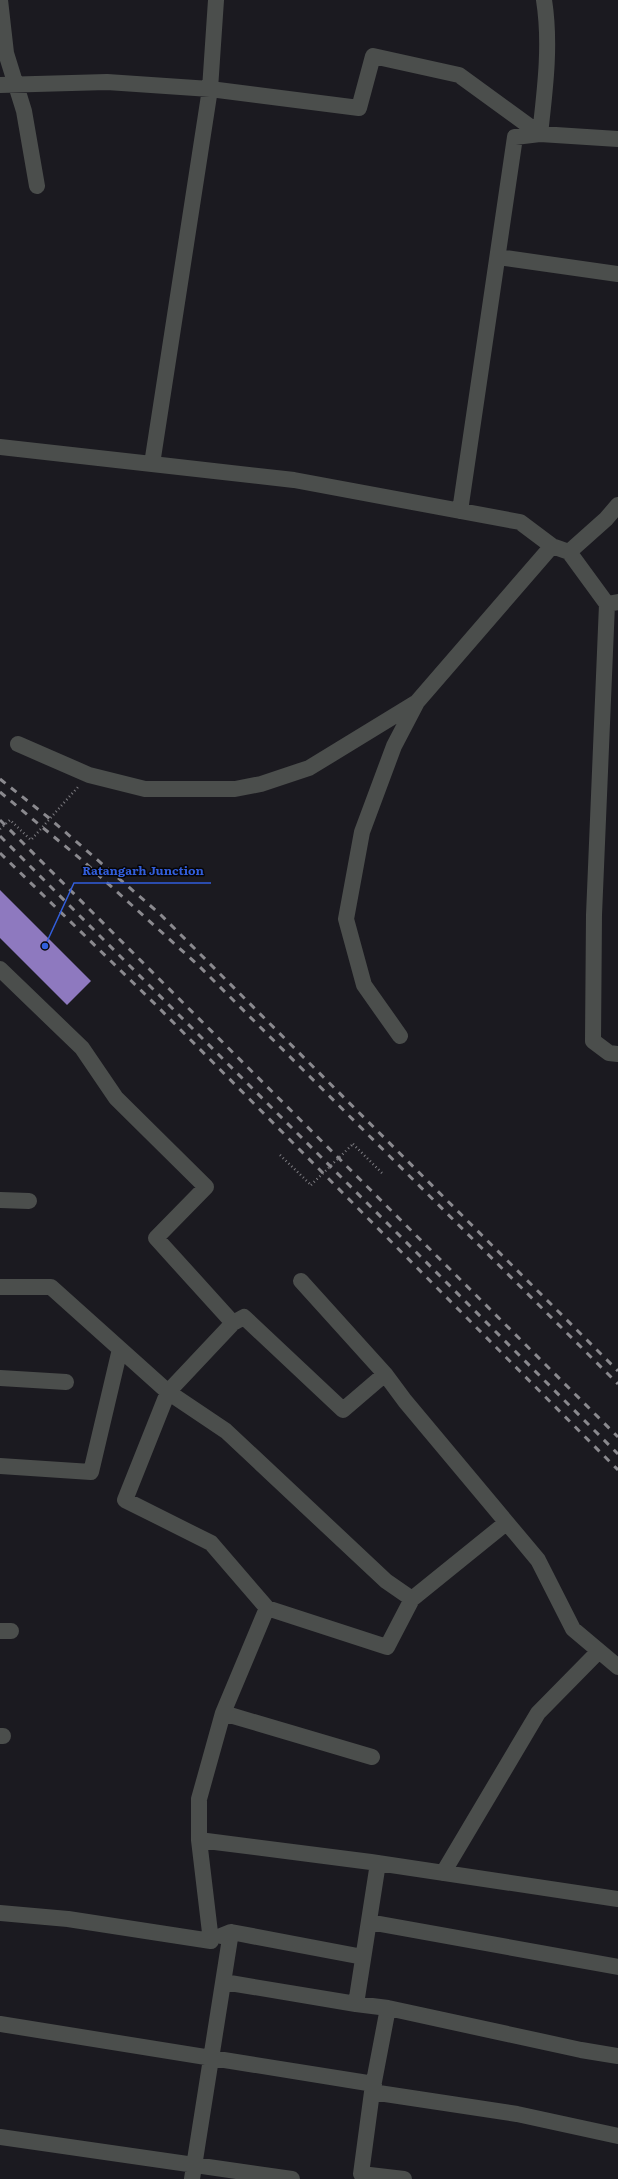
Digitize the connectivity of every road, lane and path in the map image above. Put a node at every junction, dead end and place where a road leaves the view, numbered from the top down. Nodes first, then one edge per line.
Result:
1 (0, 0) edge
2 (216, 0) edge
3 (544, 0) edge
4 (8, 84) edge
5 (210, 89) junction
6 (540, 134) junction
7 (618, 139) edge
8 (37, 186) dead end
9 (498, 257) junction
10 (618, 274) edge
11 (0, 447) edge
12 (152, 464) junction
13 (618, 505) edge
14 (460, 511) junction
15 (552, 546) junction
16 (569, 552) junction
17 (612, 603) edge
18 (417, 702) junction
19 (18, 744) dead end
20 (89, 775) junction
21 (0, 830) edge
22 (0, 969) edge
23 (400, 1036) dead end
24 (618, 1054) edge
25 (280, 1155) dead end
26 (382, 1173) dead end
27 (0, 1200) edge
28 (30, 1201) dead end
29 (301, 1280) dead end
30 (0, 1287) edge
31 (233, 1323) junction
32 (120, 1349) junction
33 (385, 1374) junction
34 (0, 1378) edge
35 (66, 1382) dead end
36 (168, 1392) junction
37 (0, 1466) edge
38 (506, 1523) junction
39 (412, 1599) junction
40 (267, 1608) junction
41 (599, 1651) junction
42 (618, 1667) edge
43 (222, 1713) junction
44 (372, 1757) dead end
45 (199, 1840) junction
46 (378, 1863) junction
47 (443, 1873) junction
48 (618, 1899) edge
49 (0, 1913) edge
50 (369, 1922) junction
51 (231, 1932) junction
52 (211, 1941) junction
53 (363, 1957) junction
54 (618, 1967) edge
55 (224, 1982) junction
56 (356, 2004) junction
57 (388, 2008) junction
58 (0, 2024) edge
59 (618, 2056) edge
60 (212, 2058) junction
61 (373, 2088) junction
62 (618, 2136) edge
63 (0, 2138) edge
64 (194, 2172) edge
65 (362, 2176) edge
66 (292, 2179) edge
67 (404, 2179) edge

1 - 4 street
2 - 5 street
3 - 6 street
4 - 5 street
4 - 8 street
5 - 6 street
5 - 12 street
6 - 7 street
6 - 9 street
9 - 10 street
9 - 14 street
11 - 12 street
12 - 14 street
13 - 16 street
14 - 15 street
15 - 16 street
15 - 18 street
16 - 17 street
17 - 24 street
18 - 20 street
18 - 23 street
19 - 20 street
20 - 21 path
22 - 31 street
25 - 26 path, bridge
27 - 28 street
29 - 33 street
30 - 32 street
31 - 33 street
31 - 36 street
32 - 36 street
32 - 37 street
33 - 38 street
34 - 35 street
36 - 39 street
36 - 40 street
38 - 39 street
38 - 41 street
39 - 40 street
40 - 43 street
41 - 42 street
41 - 47 street
43 - 44 street
43 - 45 street
45 - 46 street
45 - 52 street
46 - 47 street
46 - 50 street
47 - 48 street
49 - 52 street
50 - 53 street
50 - 54 street
51 - 52 street
51 - 53 street
51 - 55 street
53 - 56 street
55 - 56 street
55 - 60 street
56 - 57 street
57 - 59 street
57 - 61 street
58 - 60 street
60 - 61 street
60 - 64 street
61 - 62 street
61 - 65 street
63 - 64 street
64 - 66 street
65 - 67 street

